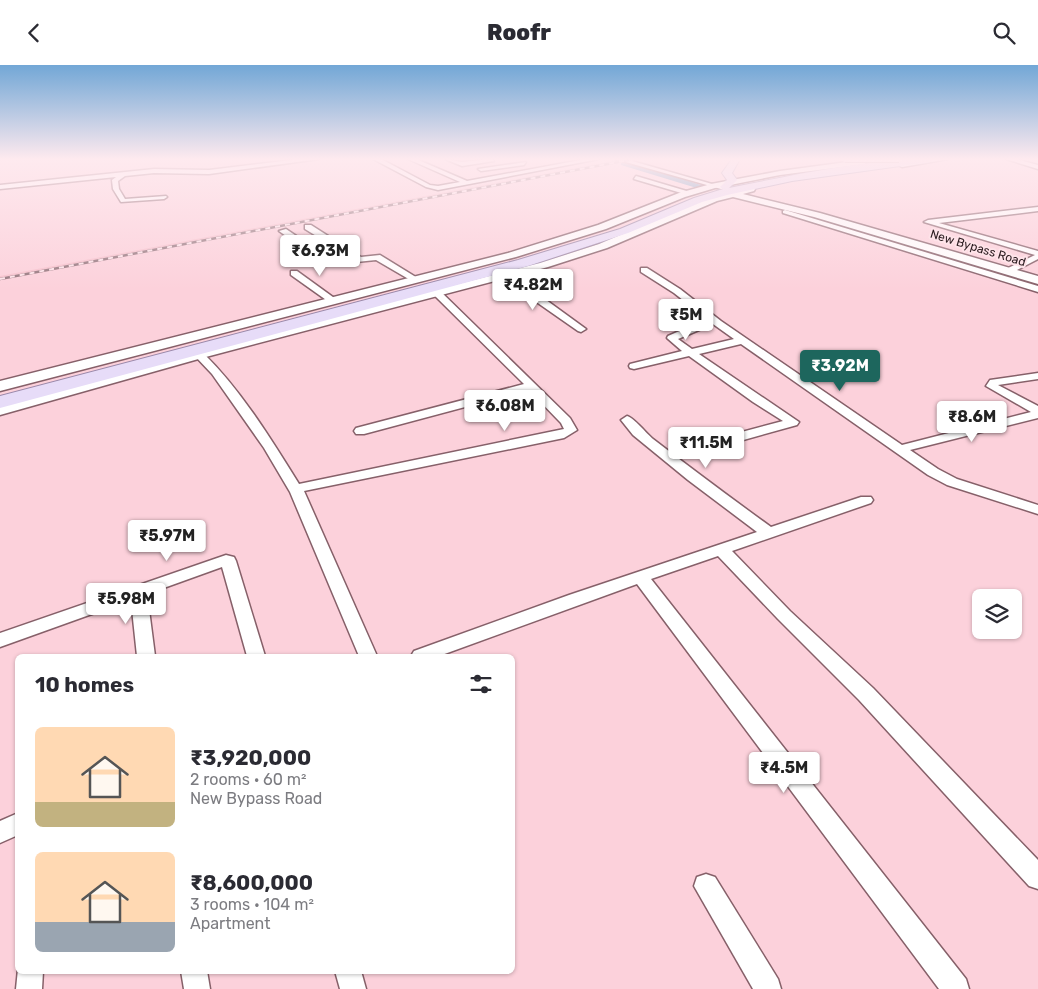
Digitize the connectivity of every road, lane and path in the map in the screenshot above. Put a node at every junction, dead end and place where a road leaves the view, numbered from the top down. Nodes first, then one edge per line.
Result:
1 (665, 202) edge
2 (679, 202) edge
3 (692, 202) edge
4 (693, 202) edge
5 (766, 202) edge
6 (1038, 209) edge
7 (785, 213) dead end
8 (308, 227) dead end
9 (846, 227) junction
10 (284, 231) dead end
11 (1038, 254) edge
12 (359, 259) junction
13 (644, 269) dead end
14 (1010, 271) junction
15 (294, 273) dead end
16 (494, 277) junction
17 (415, 279) junction
18 (1038, 280) edge
19 (1038, 289) edge
20 (436, 293) junction
21 (332, 300) junction
22 (714, 320) junction
23 (581, 329) dead end
24 (743, 340) junction
25 (690, 353) junction
26 (199, 355) junction
27 (634, 366) dead end
28 (1038, 376) edge
29 (0, 386) edge
30 (532, 386) junction
31 (0, 394) edge
32 (0, 402) edge
33 (0, 410) edge
34 (1038, 413) edge
35 (627, 419) dead end
36 (360, 431) dead end
37 (717, 443) dead end
38 (900, 449) junction
39 (295, 489) junction
40 (866, 500) dead end
41 (1038, 509) edge
42 (770, 533) junction
43 (722, 549) junction
44 (641, 577) junction
45 (138, 590) junction
46 (0, 640) edge
47 (146, 654) edge
48 (255, 654) edge
49 (367, 654) edge
50 (426, 654) edge
51 (15, 825) edge
52 (0, 832) edge
53 (1038, 877) edge
54 (706, 886) dead end
55 (30, 974) edge
56 (194, 974) edge
57 (349, 974) edge
58 (30, 989) edge
59 (196, 989) edge
60 (353, 989) edge
61 (768, 989) edge
62 (956, 989) edge

1 - 17 main road
2 - 31 main road
3 - 16 main road
4 - 32 main road
5 - 9 main road, New Bypass Road
6 - 11 street
7 - 9 street
8 - 12 street
9 - 14 main road, New Bypass Road
9 - 19 street
10 - 12 street
11 - 14 street
12 - 17 street
13 - 22 street
14 - 18 main road, New Bypass Road
15 - 21 street
16 - 20 main road
16 - 23 street
17 - 21 main road
20 - 26 main road
20 - 30 street
21 - 29 main road
22 - 24 street
22 - 25 street
24 - 25 street
24 - 38 street
25 - 27 street
25 - 37 street
26 - 33 main road
26 - 39 street
28 - 34 street
30 - 36 street
30 - 39 street
34 - 38 street
35 - 42 street
38 - 41 street
39 - 49 street
40 - 42 street
42 - 43 street
43 - 44 street
43 - 53 street
44 - 50 street
44 - 62 street
45 - 46 street
45 - 47 street
45 - 48 street
51 - 52 street
54 - 61 street
55 - 58 street
56 - 59 street
57 - 60 street

